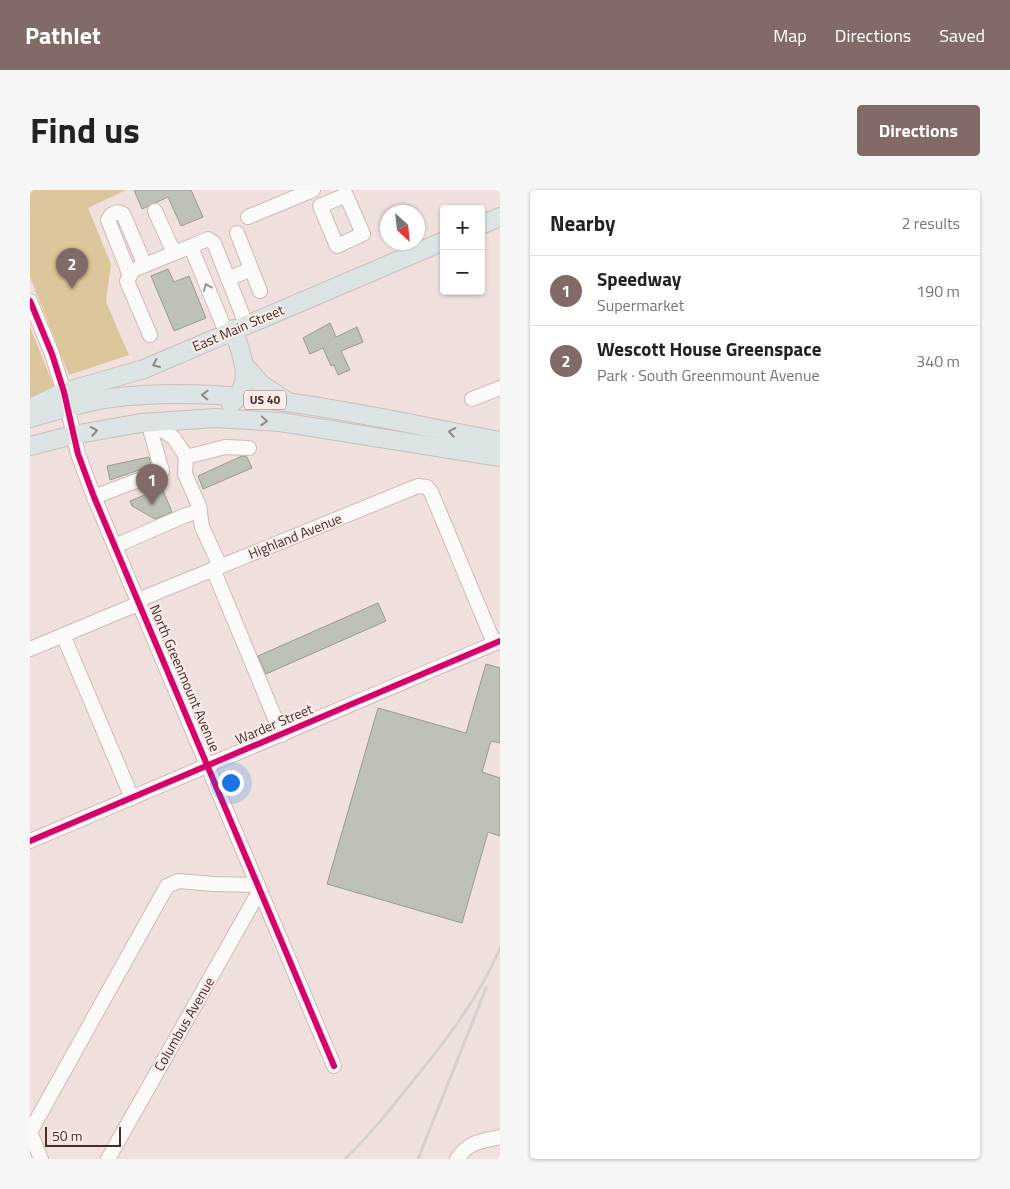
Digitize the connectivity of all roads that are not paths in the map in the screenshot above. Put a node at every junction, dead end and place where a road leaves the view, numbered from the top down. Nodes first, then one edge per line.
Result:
1 (313, 190) edge
2 (322, 190) edge
3 (281, 196) edge
4 (328, 203) dead end
5 (155, 211) dead end
6 (248, 217) dead end
7 (500, 217) edge
8 (485, 223) edge
9 (238, 232) dead end
10 (440, 243) edge
11 (194, 245) junction
12 (174, 253) junction
13 (145, 265) junction
14 (252, 269) junction
15 (130, 274) junction
16 (228, 278) junction
17 (260, 291) dead end
18 (30, 301) edge
19 (235, 329) junction
20 (150, 335) dead end
21 (246, 367) junction
22 (500, 388) edge
23 (240, 397) junction
24 (65, 399) junction
25 (472, 399) dead end
26 (288, 402) junction
27 (30, 408) edge
28 (30, 418) edge
29 (215, 418) junction
30 (149, 422) junction
31 (73, 435) junction
32 (500, 441) edge
33 (30, 446) edge
34 (249, 448) dead end
35 (186, 455) junction
36 (500, 457) edge
37 (94, 497) junction
38 (200, 511) junction
39 (115, 546) junction
40 (216, 568) junction
41 (139, 602) junction
42 (63, 635) junction
43 (497, 642) edge
44 (30, 649) edge
45 (282, 735) junction
46 (208, 766) junction
47 (132, 798) junction
48 (30, 841) edge
49 (259, 887) junction
50 (334, 1066) dead end
51 (30, 1132) edge
52 (500, 1137) edge
53 (41, 1159) edge
54 (108, 1159) edge
55 (457, 1159) edge

1 - 3 street
2 - 4 street
3 - 6 street
5 - 12 street
7 - 8 main road
9 - 14 street
10 - 19 main road, East Main Street
11 - 12 street
11 - 16 street
19 -> 11 street
12 - 13 street
13 - 15 street
13 - 15 street
14 - 16 street
14 - 17 street
15 - 20 street
16 - 19 street
18 - 24 street, North Greenmount Avenue
19 - 21 main road
19 -> 24 main road, East Main Street
21 - 23 main road
21 - 26 main road
22 - 25 street
23 -> 24 main road, US 40
23 - 26 main road, US 40
23 - 29 main road
24 - 27 main road, East Main Street
24 - 28 main road, US 40
24 - 31 street, North Greenmount Avenue
32 -> 26 main road, US 40
29 - 30 main road, US 40
29 -> 36 main road, US 40
31 -> 30 main road, US 40
30 - 35 street
30 - 37 street
31 - 33 main road, US 40
31 - 37 street, North Greenmount Avenue
34 - 35 street
35 - 38 street
37 - 39 street, North Greenmount Avenue
38 - 39 street
38 - 40 street
39 - 41 street, North Greenmount Avenue
40 - 41 street, Highland Avenue
40 - 43 street, Highland Avenue
40 - 45 street
41 - 42 street, Highland Avenue
41 - 46 street, North Greenmount Avenue
42 - 44 street, Highland Avenue
42 - 47 street
43 - 45 street, Warder Street
45 - 46 street, Warder Street
46 - 47 street, Warder Street
46 - 49 street, North Greenmount Avenue
47 - 48 street, Warder Street
49 - 50 street, North Greenmount Avenue
49 - 51 street
49 - 54 street, Columbus Avenue
51 - 53 street
52 - 55 street

